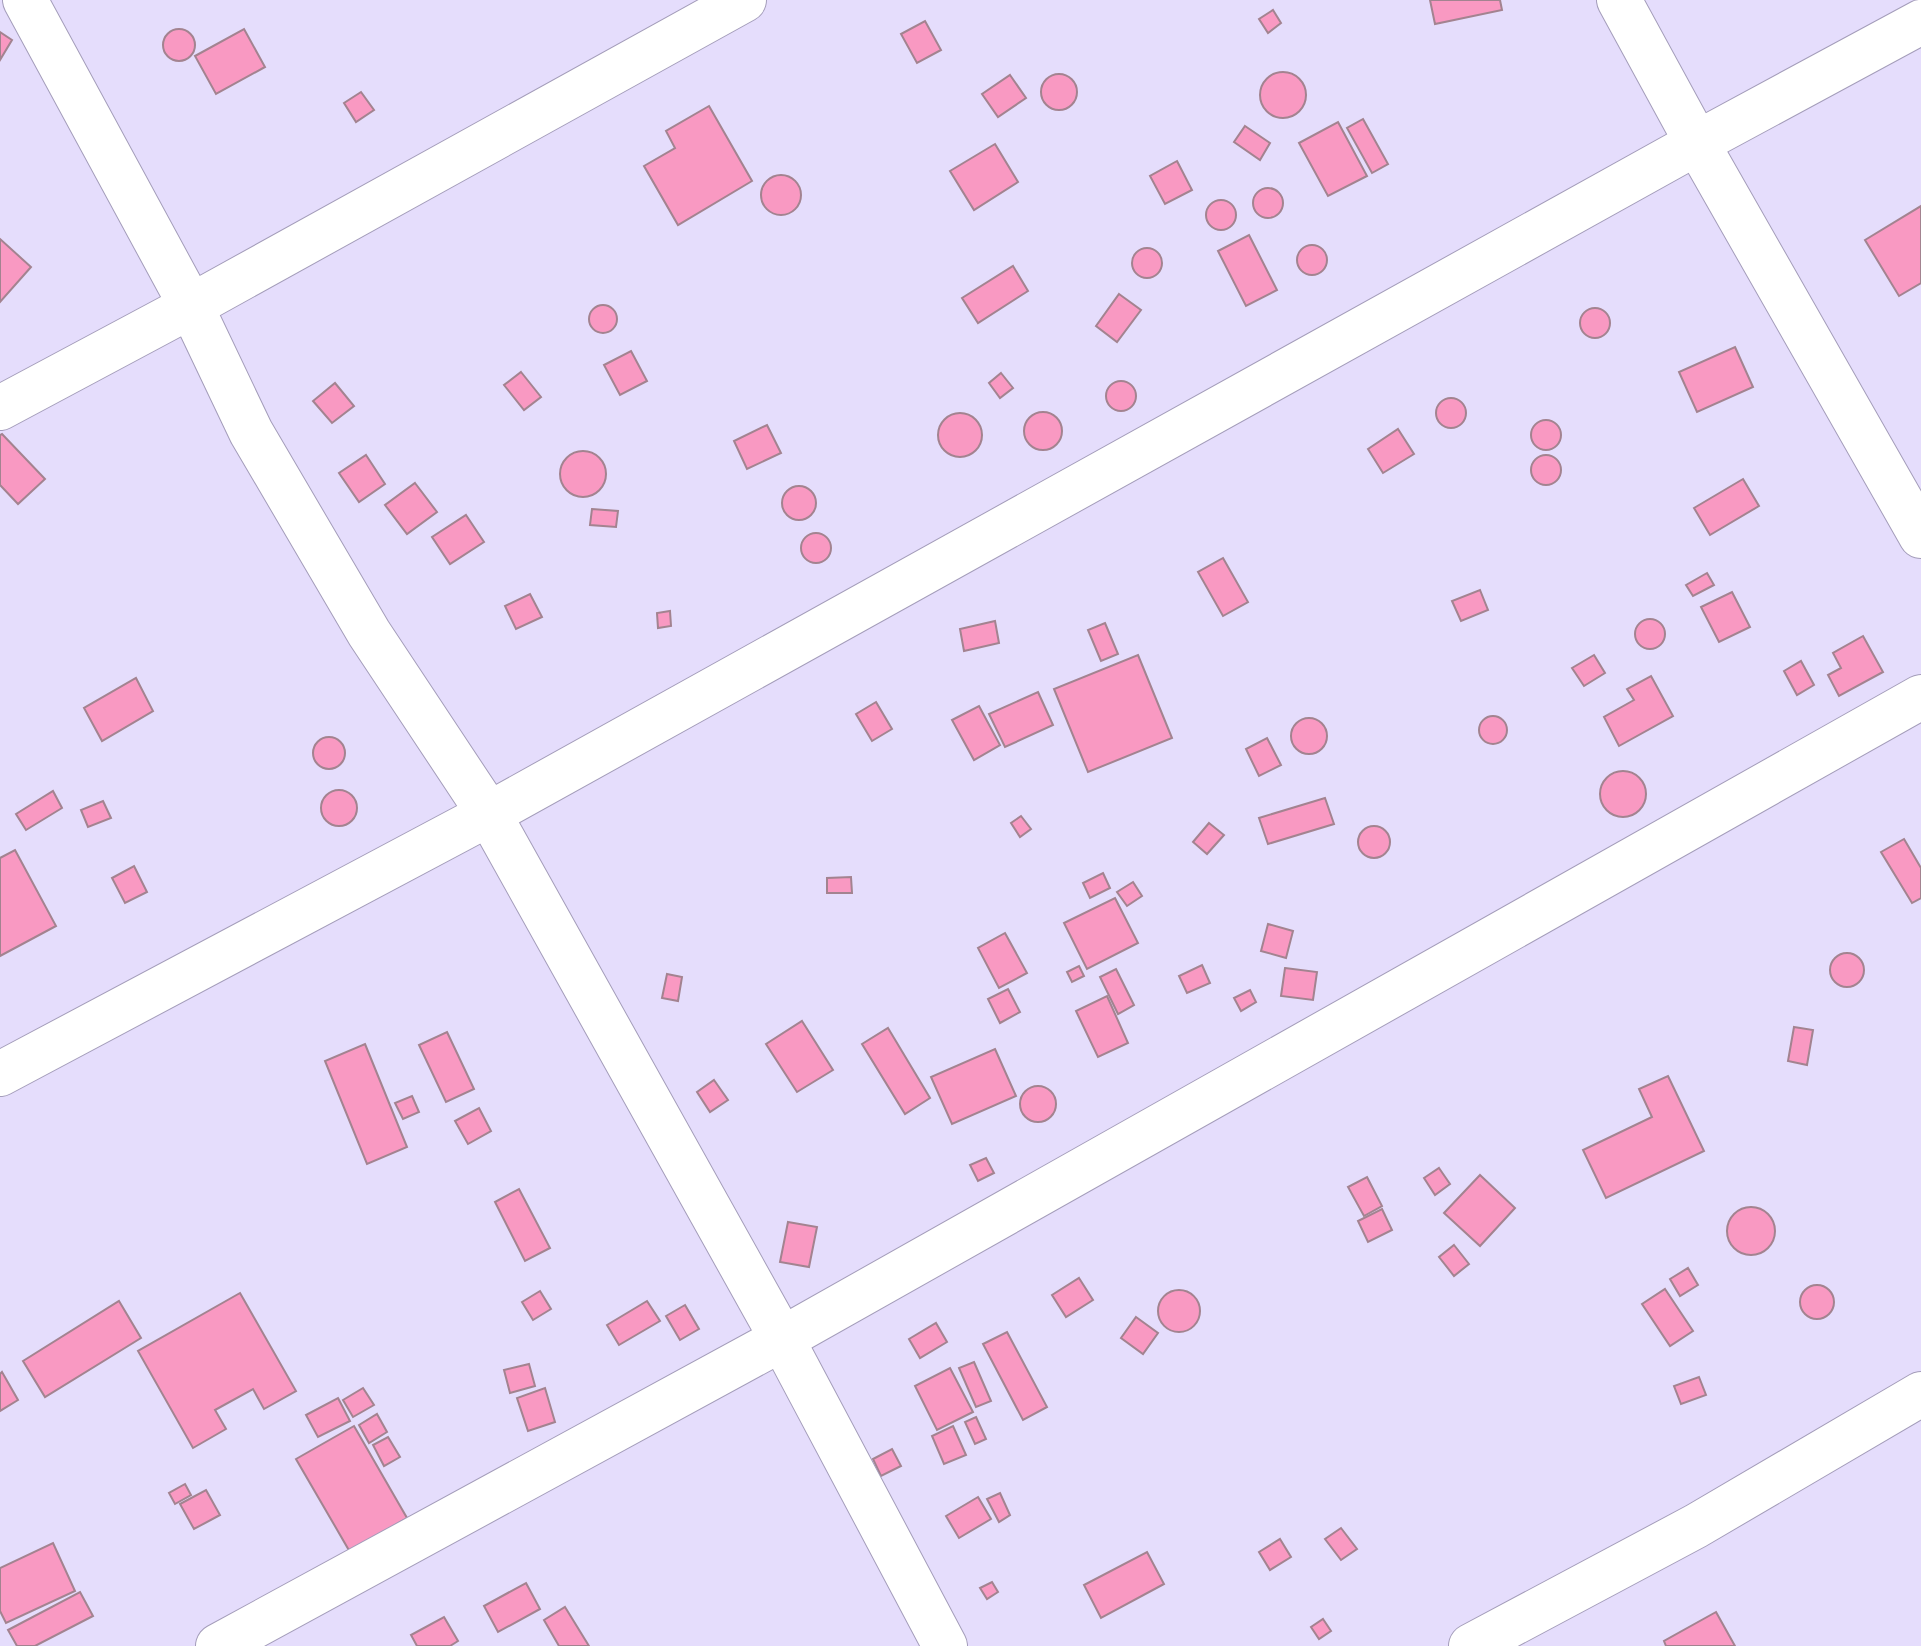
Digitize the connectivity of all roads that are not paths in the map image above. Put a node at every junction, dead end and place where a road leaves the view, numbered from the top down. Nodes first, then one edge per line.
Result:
1 (25, 0) edge
2 (744, 0) edge
3 (1619, 0) edge
4 (1921, 22) edge
5 (1697, 143) junction
6 (191, 306) junction
7 (0, 408) edge
8 (1921, 536) edge
9 (1921, 697) edge
10 (489, 814) junction
11 (0, 1074) edge
12 (782, 1339) junction
13 (1921, 1394) edge
14 (218, 1646) edge
15 (945, 1646) edge
16 (1471, 1646) edge

1 - 6 street
2 - 6 street
3 - 5 street
4 - 5 street
5 - 8 street
5 - 10 street
6 - 7 street
6 - 10 street
9 - 12 street
10 - 11 street
10 - 12 street
12 - 14 street
12 - 15 street
13 - 16 street

